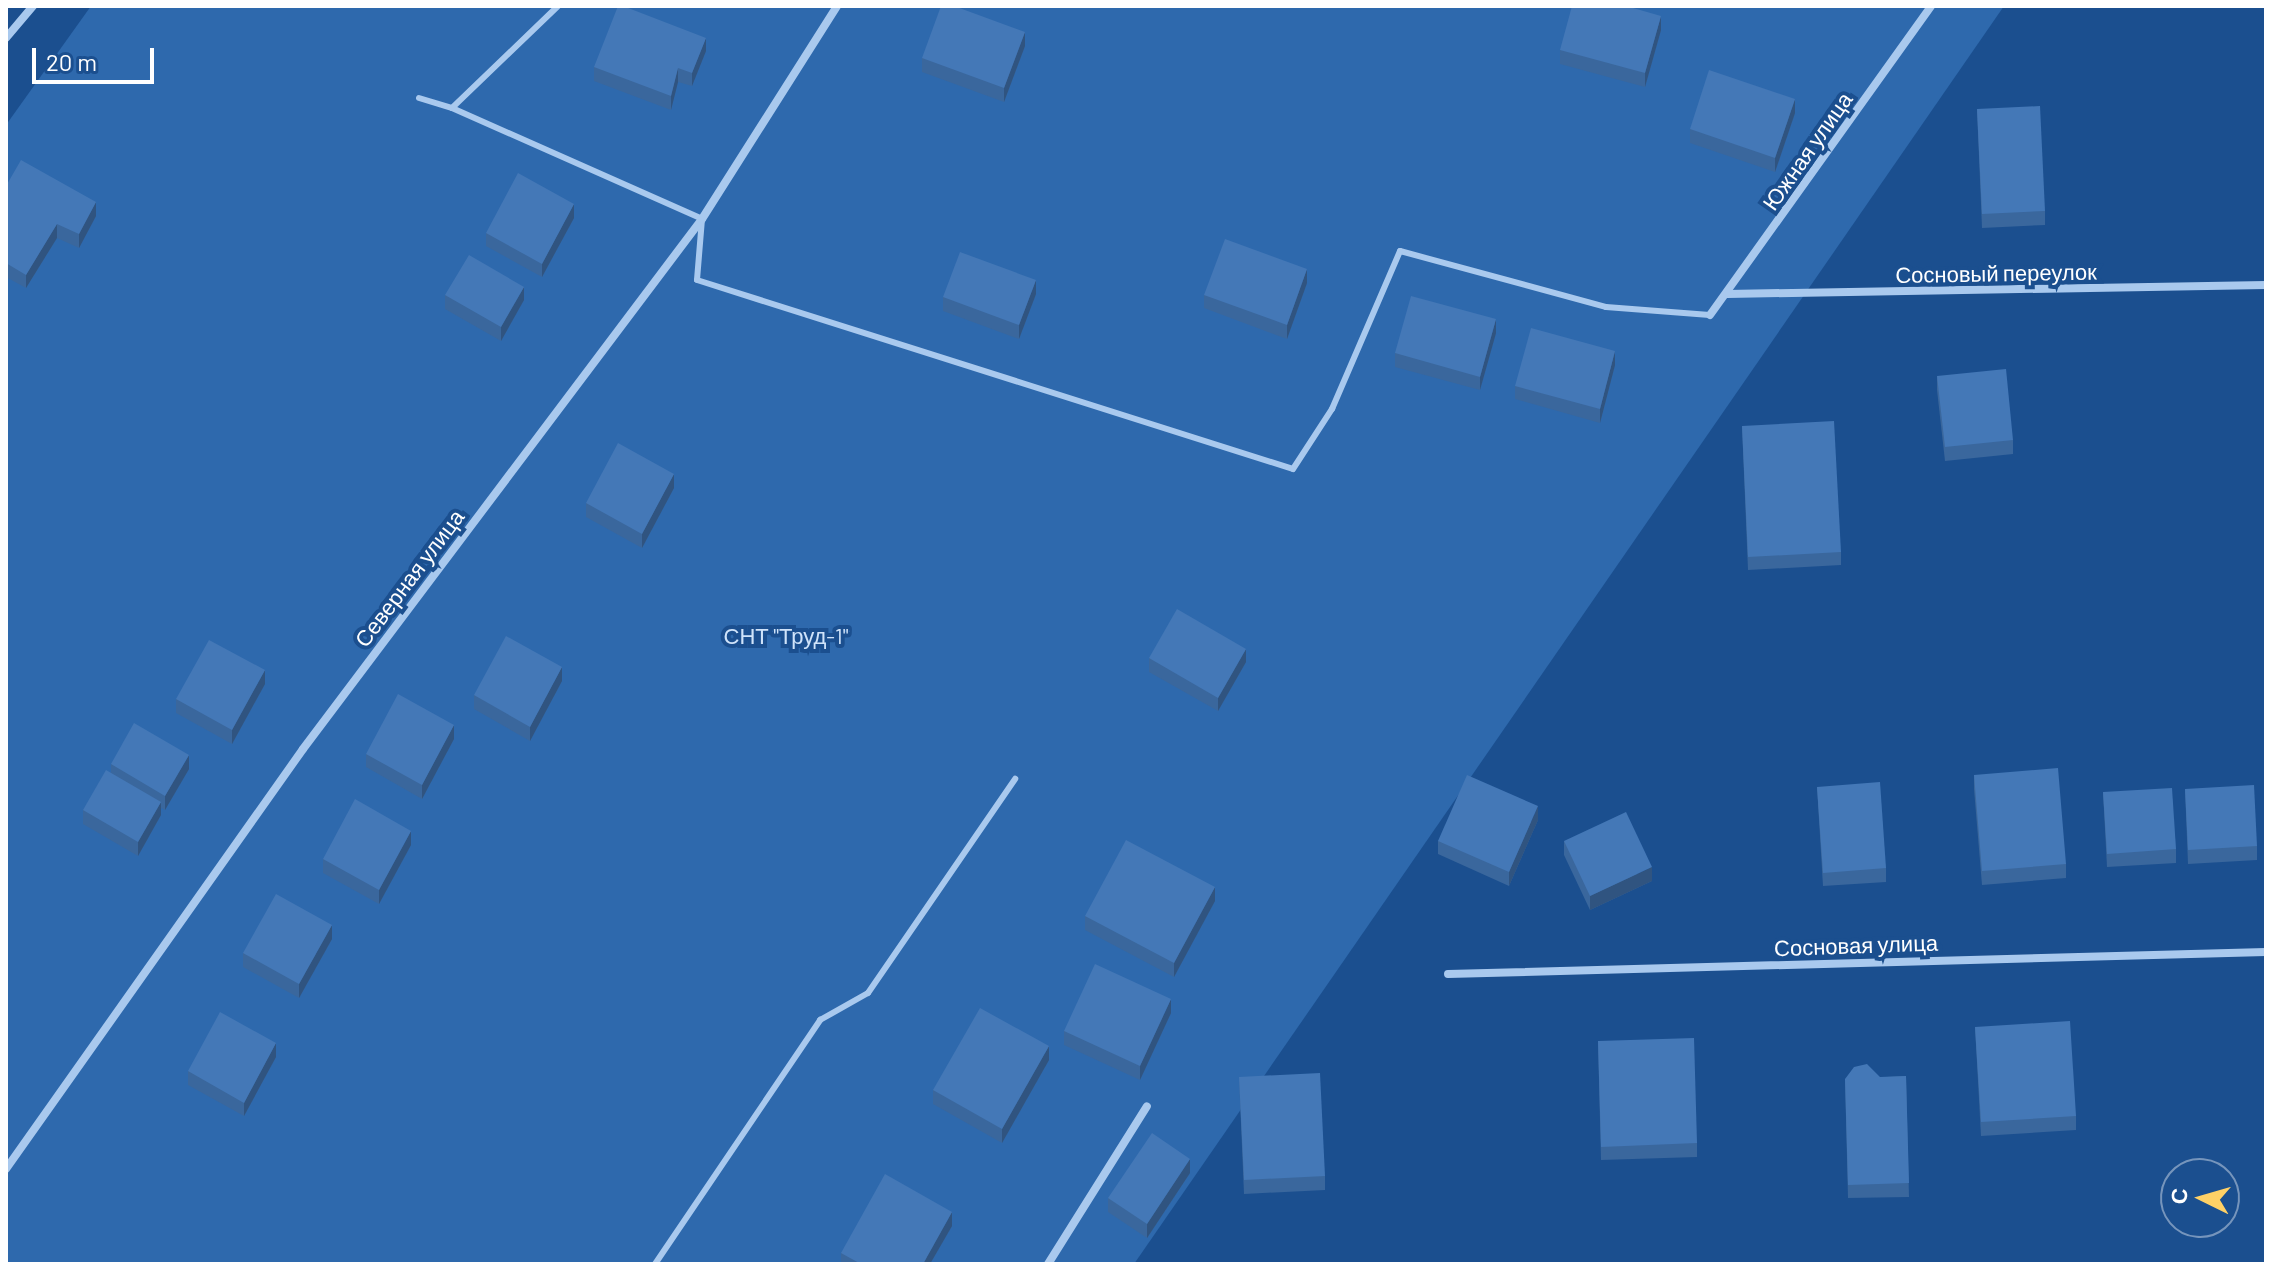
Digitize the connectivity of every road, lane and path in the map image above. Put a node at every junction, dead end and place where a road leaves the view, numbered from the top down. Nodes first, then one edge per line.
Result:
1 (33, 6) edge
2 (558, 6) edge
3 (837, 6) edge
4 (1931, 6) edge
5 (6, 38) edge
6 (419, 98) dead end
7 (452, 108) junction
8 (702, 219) junction
9 (2266, 285) edge
10 (1727, 294) junction
11 (1710, 315) joint
12 (1015, 779) dead end
13 (2266, 952) edge
14 (1448, 974) dead end
15 (1147, 1106) dead end
16 (6, 1169) edge
17 (655, 1264) edge
18 (1048, 1264) edge

1 - 5 street
2 - 7 lane
3 - 8 street, Северная улица
4 - 10 street, Южная улица
6 - 7 lane
7 - 8 lane
8 - 11 lane
8 - 16 street, Северная улица
9 - 10 street, Сосновый переулок
10 - 11 street, Южная улица
12 - 17 lane
13 - 14 street, Сосновая улица
15 - 18 street

